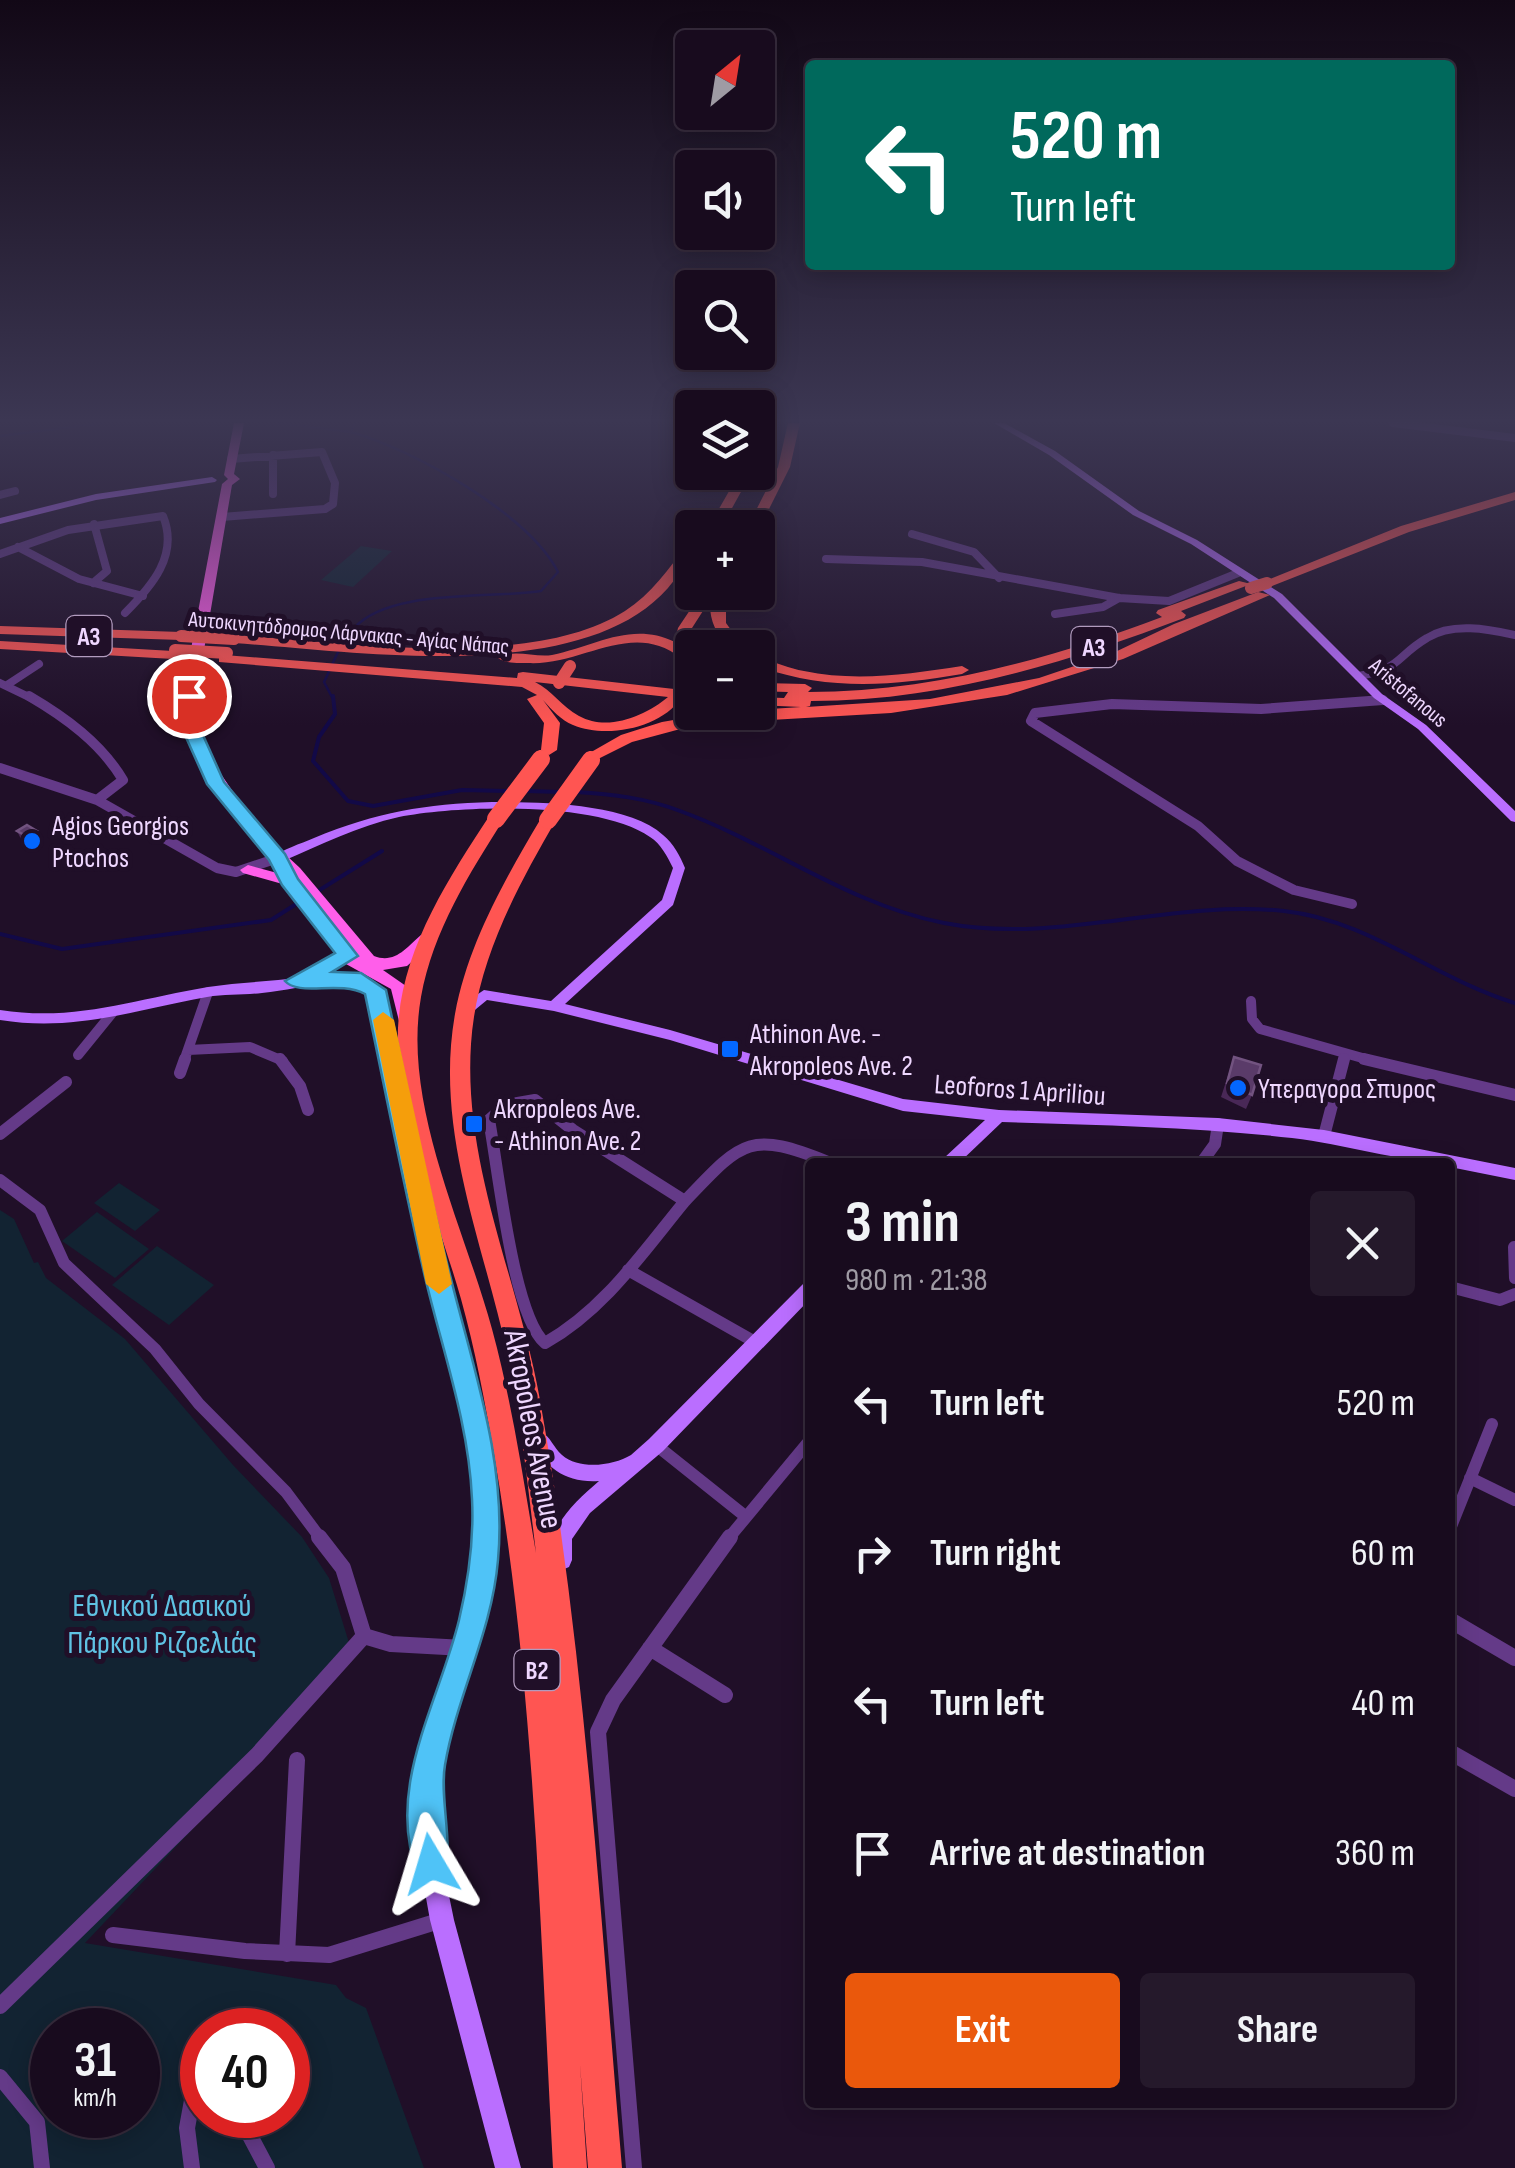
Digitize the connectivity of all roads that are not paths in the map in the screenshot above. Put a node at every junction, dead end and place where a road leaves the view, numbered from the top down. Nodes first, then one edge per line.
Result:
1 (94, 524) joint
2 (167, 524) edge
3 (221, 524) edge
4 (1160, 524) edge
5 (1426, 524) edge
6 (1441, 524) edge
7 (912, 534) dead end
8 (18, 547) junction
9 (0, 554) edge
10 (826, 559) dead end
11 (675, 567) edge
12 (999, 578) junction
13 (675, 581) edge
14 (93, 582) junction
15 (1257, 587) junction
16 (143, 596) junction
17 (1120, 598) junction
18 (124, 613) dead end
19 (1055, 614) dead end
20 (1189, 623) junction
21 (1515, 636) edge
22 (0, 637) edge
23 (612, 638) junction
24 (368, 646) junction
25 (675, 647) edge
26 (585, 649) junction
27 (228, 650) junction
28 (38, 664) dead end
29 (775, 665) edge
30 (428, 674) junction
31 (1358, 676) junction
32 (675, 679) edge
33 (4, 684) edge
34 (775, 693) edge
35 (775, 695) edge
36 (675, 697) edge
37 (1383, 700) junction
38 (560, 709) junction
39 (775, 709) edge
40 (675, 710) edge
41 (844, 711) junction
42 (662, 712) junction
43 (632, 724) junction
44 (545, 754) junction
45 (592, 757) junction
46 (0, 768) edge
47 (97, 800) junction
48 (1515, 818) edge
49 (278, 858) junction
50 (248, 870) junction
51 (289, 881) junction
52 (309, 896) junction
53 (1352, 904) dead end
54 (430, 934) junction
55 (481, 950) junction
56 (352, 953) junction
57 (295, 981) junction
58 (208, 992) junction
59 (1251, 1001) dead end
60 (532, 1002) junction
61 (554, 1006) junction
62 (465, 1010) junction
63 (113, 1012) junction
64 (0, 1015) edge
65 (408, 1026) junction
66 (188, 1050) junction
67 (78, 1055) dead end
68 (1345, 1055) junction
69 (180, 1073) dead end
70 (66, 1082) dead end
71 (1515, 1095) edge
72 (308, 1110) dead end
73 (999, 1116) junction
74 (1218, 1124) junction
75 (0, 1134) edge
76 (1324, 1136) junction
77 (815, 1158) edge
78 (954, 1158) edge
79 (1205, 1158) edge
80 (1435, 1158) edge
81 (1455, 1162) edge
82 (1515, 1174) edge
83 (0, 1180) edge
84 (686, 1202) junction
85 (1514, 1247) edge
86 (628, 1270) junction
87 (1515, 1278) edge
88 (1455, 1288) edge
89 (805, 1293) edge
90 (1515, 1294) edge
91 (755, 1342) junction
92 (526, 1393) junction
93 (1492, 1424) dead end
94 (656, 1445) junction
95 (805, 1446) edge
96 (632, 1464) junction
97 (1470, 1478) junction
98 (1515, 1500) edge
99 (745, 1516) junction
100 (1455, 1516) edge
101 (1455, 1623) edge
102 (364, 1636) junction
103 (465, 1648) junction
104 (650, 1648) junction
105 (1515, 1658) edge
106 (564, 1668) junction
107 (725, 1695) dead end
108 (1455, 1755) edge
109 (297, 1760) dead end
110 (1515, 1788) edge
111 (442, 1920) junction
112 (113, 1935) dead end
113 (287, 1954) junction
114 (0, 2006) edge
115 (0, 2077) edge
116 (188, 2138) edge
117 (251, 2138) edge
118 (42, 2168) edge
119 (192, 2168) edge
120 (267, 2168) edge
121 (508, 2168) edge
122 (570, 2168) edge
123 (605, 2168) edge
124 (634, 2168) edge

1 - 8 street
1 - 14 street
2 - 16 street
3 - 49 main road, B2
4 - 15 street, Aristofanous
5 - 15 highway, A3
6 - 15 highway, A3
7 - 12 street
8 - 9 street
8 - 14 street
10 - 12 street
11 - 24 highway
12 - 17 street
13 - 23 highway
14 - 16 street
15 - 17 street
15 - 20 highway, A3
15 - 29 highway
15 - 31 street, Aristofanous
15 - 34 highway
16 - 18 street
17 - 19 street
20 - 35 highway, A3
20 - 41 highway
21 - 31 street
22 - 27 highway, bridge
23 - 25 highway
23 - 26 highway
24 - 26 highway
24 - 27 highway
26 - 38 highway, bridge
27 - 30 highway
27 - 32 highway, Αυτοκινητόδρομος Λάρνακας - Αγίας Νάπας
28 - 33 street
30 - 38 highway
30 - 44 highway
31 - 37 street, Aristofanous
33 - 47 street
36 - 42 highway, bridge
37 - 48 street, Aristofanous
37 - 53 street
38 - 43 highway
38 - 44 highway, B2
39 - 41 highway
40 - 42 highway
41 - 45 highway
42 - 43 highway
43 - 45 highway, B2
44 - 54 highway, Akropoleos Avenue / B2, bridge
45 - 55 highway, Akropoleos Avenue / B2, bridge
46 - 47 street
47 - 50 street
49 - 50 street
49 - 51 main road, B2
49 - 52 main road, B2
49 - 61 street
50 - 51 main road
51 - 52 main road, B2
52 - 56 main road, B2
54 - 56 main road, B2
54 - 65 highway, Akropoleos Avenue / B2
55 - 60 street, Leoforos 1 Apriliou
55 - 62 highway, Akropoleos Avenue / B2
56 - 57 street
56 - 65 main road, B2
57 - 58 street
57 - 103 street
58 - 63 street
58 - 66 street
59 - 68 street
60 - 61 street, Leoforos 1 Apriliou
60 - 62 street, Leoforos 1 Apriliou
61 - 73 street, Leoforos 1 Apriliou
62 - 92 highway, Akropoleos Avenue / B2
63 - 64 street
63 - 67 street
65 - 122 highway, Akropoleos Avenue / B2
66 - 69 street
66 - 72 street
68 - 71 street
68 - 76 street
70 - 75 street
73 - 74 street, Leoforos 1 Apriliou
73 - 78 street
74 - 76 street, Leoforos 1 Apriliou
74 - 79 street
76 - 80 street, Leoforos 1 Apriliou
77 - 84 street
81 - 82 street, Leoforos 1 Apriliou
83 - 102 street
84 - 86 street
84 - 86 street
85 - 87 street
86 - 91 street
88 - 90 street
89 - 91 street
91 - 94 street
92 - 96 street
92 - 106 highway, Akropoleos Avenue / B2
93 - 97 street
94 - 96 street
94 - 99 street
95 - 99 street
96 - 106 street
97 - 98 street
97 - 100 street
99 - 104 street
101 - 105 street
102 - 103 street
102 - 114 street
103 - 111 street
104 - 107 street
104 - 124 street
106 - 123 highway, Akropoleos Avenue / B2
108 - 110 street
109 - 113 street
111 - 113 street
111 - 121 street
112 - 113 street
115 - 118 street
116 - 119 street
117 - 120 street

